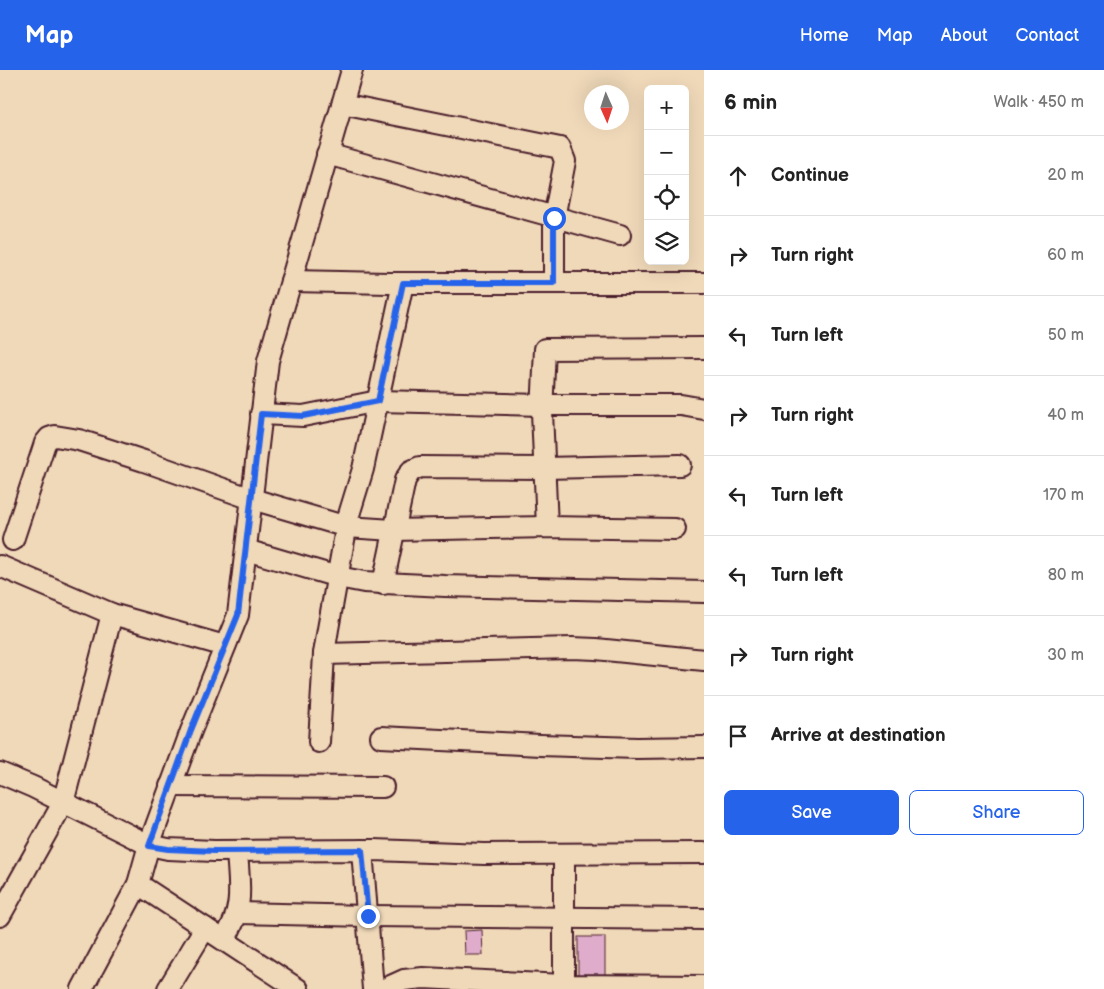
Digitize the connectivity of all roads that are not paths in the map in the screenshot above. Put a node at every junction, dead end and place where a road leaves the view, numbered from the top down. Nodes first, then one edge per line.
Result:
1 (352, 70) edge
2 (342, 104) junction
3 (328, 154) junction
4 (554, 218) junction
5 (620, 235) dead end
6 (291, 281) junction
7 (403, 283) junction
8 (554, 283) junction
9 (704, 283) edge
10 (704, 348) edge
11 (378, 401) junction
12 (542, 405) junction
13 (704, 409) edge
14 (261, 414) junction
15 (680, 465) dead end
16 (544, 468) junction
17 (252, 499) junction
18 (547, 527) junction
19 (347, 528) junction
20 (676, 529) dead end
21 (393, 530) junction
22 (13, 540) dead end
23 (246, 550) junction
24 (0, 566) edge
25 (338, 577) junction
26 (383, 584) junction
27 (704, 592) edge
28 (112, 614) junction
29 (225, 646) junction
30 (324, 654) junction
31 (704, 660) edge
32 (381, 737) dead end
33 (319, 742) dead end
34 (704, 747) edge
35 (0, 773) edge
36 (170, 786) junction
37 (383, 787) dead end
38 (63, 803) junction
39 (149, 846) junction
40 (362, 850) junction
41 (238, 851) junction
42 (704, 853) edge
43 (564, 854) junction
44 (138, 884) junction
45 (238, 913) junction
46 (0, 916) edge
47 (368, 916) junction
48 (564, 918) junction
49 (704, 919) edge
50 (205, 928) junction
51 (224, 940) junction
52 (564, 985) junction
53 (490, 986) edge
54 (704, 986) edge
55 (82, 989) edge
56 (168, 989) edge
57 (298, 989) edge
58 (373, 989) edge
59 (384, 989) edge

1 - 2 street
2 - 3 street
2 - 4 street
3 - 4 street
3 - 6 street
4 - 5 street
4 - 8 street
6 - 7 street
6 - 14 street
7 - 8 street
7 - 11 street
8 - 9 street
10 - 12 street
11 - 12 street
11 - 14 street
11 - 19 street
12 - 13 street
12 - 16 street
14 - 17 street
15 - 16 street
16 - 18 street
16 - 21 street
17 - 19 street
17 - 22 street
17 - 23 street
18 - 20 street
18 - 21 street
19 - 21 street
19 - 25 street
21 - 26 street
23 - 25 street
23 - 29 street
24 - 28 street
25 - 26 street
25 - 30 street
26 - 27 street
28 - 29 street
28 - 38 street
29 - 36 street
30 - 31 street
30 - 33 street
32 - 34 street
35 - 38 street
36 - 37 street
36 - 39 street
38 - 39 street
38 - 46 street
39 - 41 street
39 - 44 street
40 - 41 street
40 - 43 street
40 - 47 street
41 - 45 street
42 - 43 street
43 - 48 street
44 - 50 street
44 - 55 street
45 - 47 street
45 - 51 street
47 - 48 street
47 - 58 street
48 - 49 street
48 - 52 street
50 - 51 street
50 - 56 street
51 - 57 street
52 - 53 street
52 - 54 street
53 - 59 street

